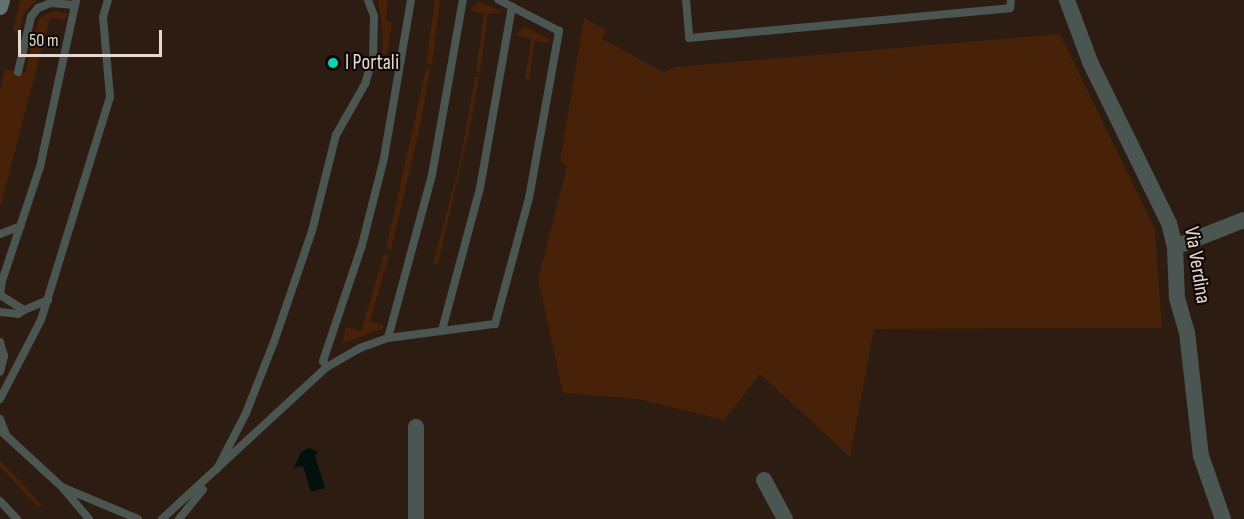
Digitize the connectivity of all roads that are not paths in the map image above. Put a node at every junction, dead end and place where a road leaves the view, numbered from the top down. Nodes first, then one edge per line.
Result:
1 (2, 0) edge
2 (108, 0) edge
3 (368, 0) edge
4 (411, 0) edge
5 (463, 0) edge
6 (499, 0) edge
7 (686, 0) edge
8 (1011, 0) edge
9 (1067, 0) edge
10 (76, 2) edge
11 (0, 7) edge
12 (512, 7) junction
13 (18, 72) dead end
14 (1244, 220) edge
15 (21, 226) junction
16 (0, 234) edge
17 (1175, 248) junction
18 (48, 300) junction
19 (24, 310) junction
20 (0, 312) edge
21 (442, 330) junction
22 (388, 338) junction
23 (0, 342) edge
24 (327, 368) junction
25 (0, 372) edge
26 (0, 399) edge
27 (0, 419) edge
28 (416, 427) dead end
29 (3, 433) edge
30 (215, 473) junction
31 (764, 480) dead end
32 (62, 487) junction
33 (0, 501) edge
34 (129, 518) edge
35 (17, 519) edge
36 (89, 519) edge
37 (138, 519) edge
38 (162, 519) edge
39 (179, 519) edge
40 (416, 519) edge
41 (785, 519) edge
42 (1223, 519) edge

1 - 11 main road
2 - 18 lane
3 - 30 lane
4 - 24 lane
5 - 22 lane
6 - 12 lane
7 - 8 lane
9 - 17 street, Via Verdina
10 - 13 lane
10 - 15 lane
12 - 21 lane
12 - 21 lane
14 - 17 street
15 - 16 lane
15 - 19 lane
17 - 42 street, Via Verdina
18 - 19 lane
18 - 26 lane
19 - 20 lane
21 - 22 lane
22 - 24 lane
23 - 25 lane
24 - 30 lane
27 - 29 lane
28 - 40 street
29 - 32 lane
30 - 38 lane
30 - 39 lane
31 - 41 street
32 - 34 lane
32 - 36 lane
33 - 35 lane
34 - 37 lane

